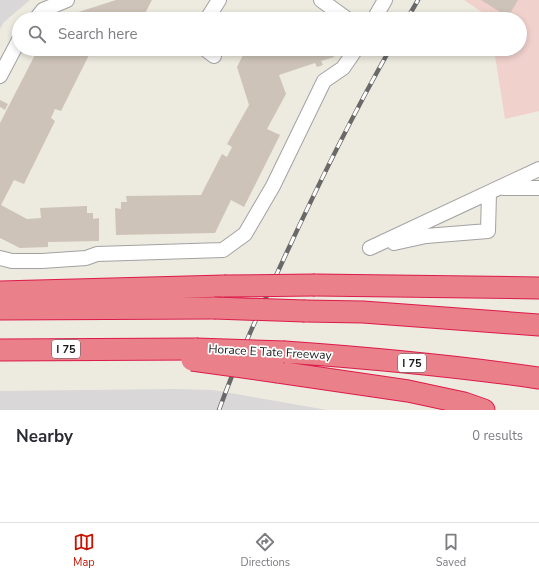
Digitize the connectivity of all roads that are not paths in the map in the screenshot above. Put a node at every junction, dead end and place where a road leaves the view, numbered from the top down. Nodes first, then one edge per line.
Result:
1 (67, 0) edge
2 (219, 0) edge
3 (321, 0) edge
4 (385, 0) edge
5 (42, 12) edge
6 (211, 12) edge
7 (337, 12) edge
8 (378, 12) edge
9 (12, 53) edge
10 (351, 56) edge
11 (0, 76) edge
12 (539, 169) edge
13 (539, 188) edge
14 (494, 190) junction
15 (0, 258) edge
16 (435, 286) junction
17 (539, 288) edge
18 (0, 292) edge
19 (539, 299) edge
20 (0, 309) edge
21 (539, 325) edge
22 (0, 350) edge
23 (194, 354) junction
24 (539, 378) edge
25 (484, 410) edge

1 - 5 lane
2 - 6 lane
3 - 7 lane
4 - 8 lane
9 - 11 lane
10 - 15 lane
12 - 14 lane
13 - 14 lane
14 - 14 lane
16 - 17 highway
16 - 18 highway, bridge
16 - 19 highway
20 - 21 highway, bridge
22 - 23 highway, Horace E Tate Freeway / I 75
23 - 24 highway, Horace E Tate Freeway / I 75, bridge
23 - 25 highway, bridge

